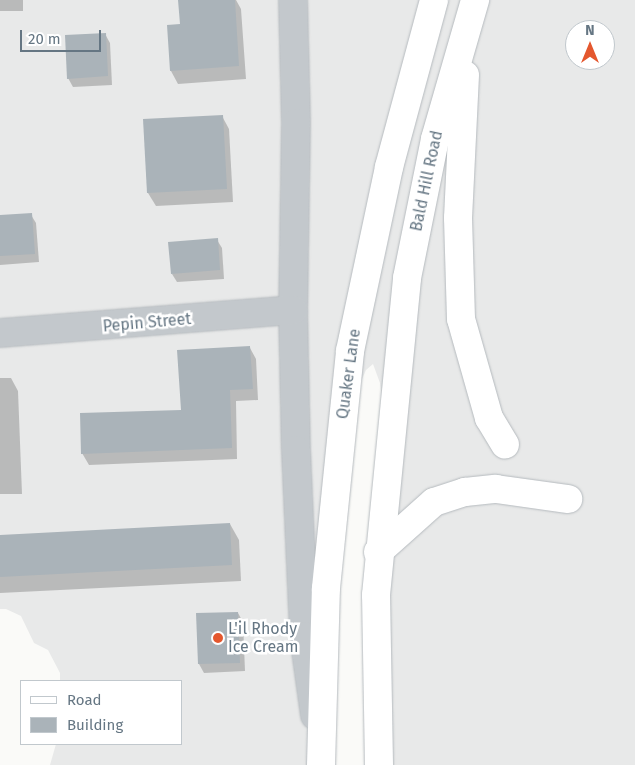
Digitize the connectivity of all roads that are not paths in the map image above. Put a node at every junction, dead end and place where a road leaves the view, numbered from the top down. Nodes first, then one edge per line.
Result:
1 (293, 0) edge
2 (434, 0) edge
3 (472, 10) edge
4 (293, 310) junction
5 (0, 333) edge
6 (505, 445) dead end
7 (568, 499) dead end
8 (378, 552) junction
9 (321, 761) edge
10 (379, 765) edge

1 - 4 street, Quaker Lane
2 - 9 main road, Quaker Lane
3 - 6 main road
3 - 8 main road, Bald Hill Road
4 - 5 street, Pepin Street
4 - 9 street, Quaker Lane
7 - 8 main road
8 - 10 main road

